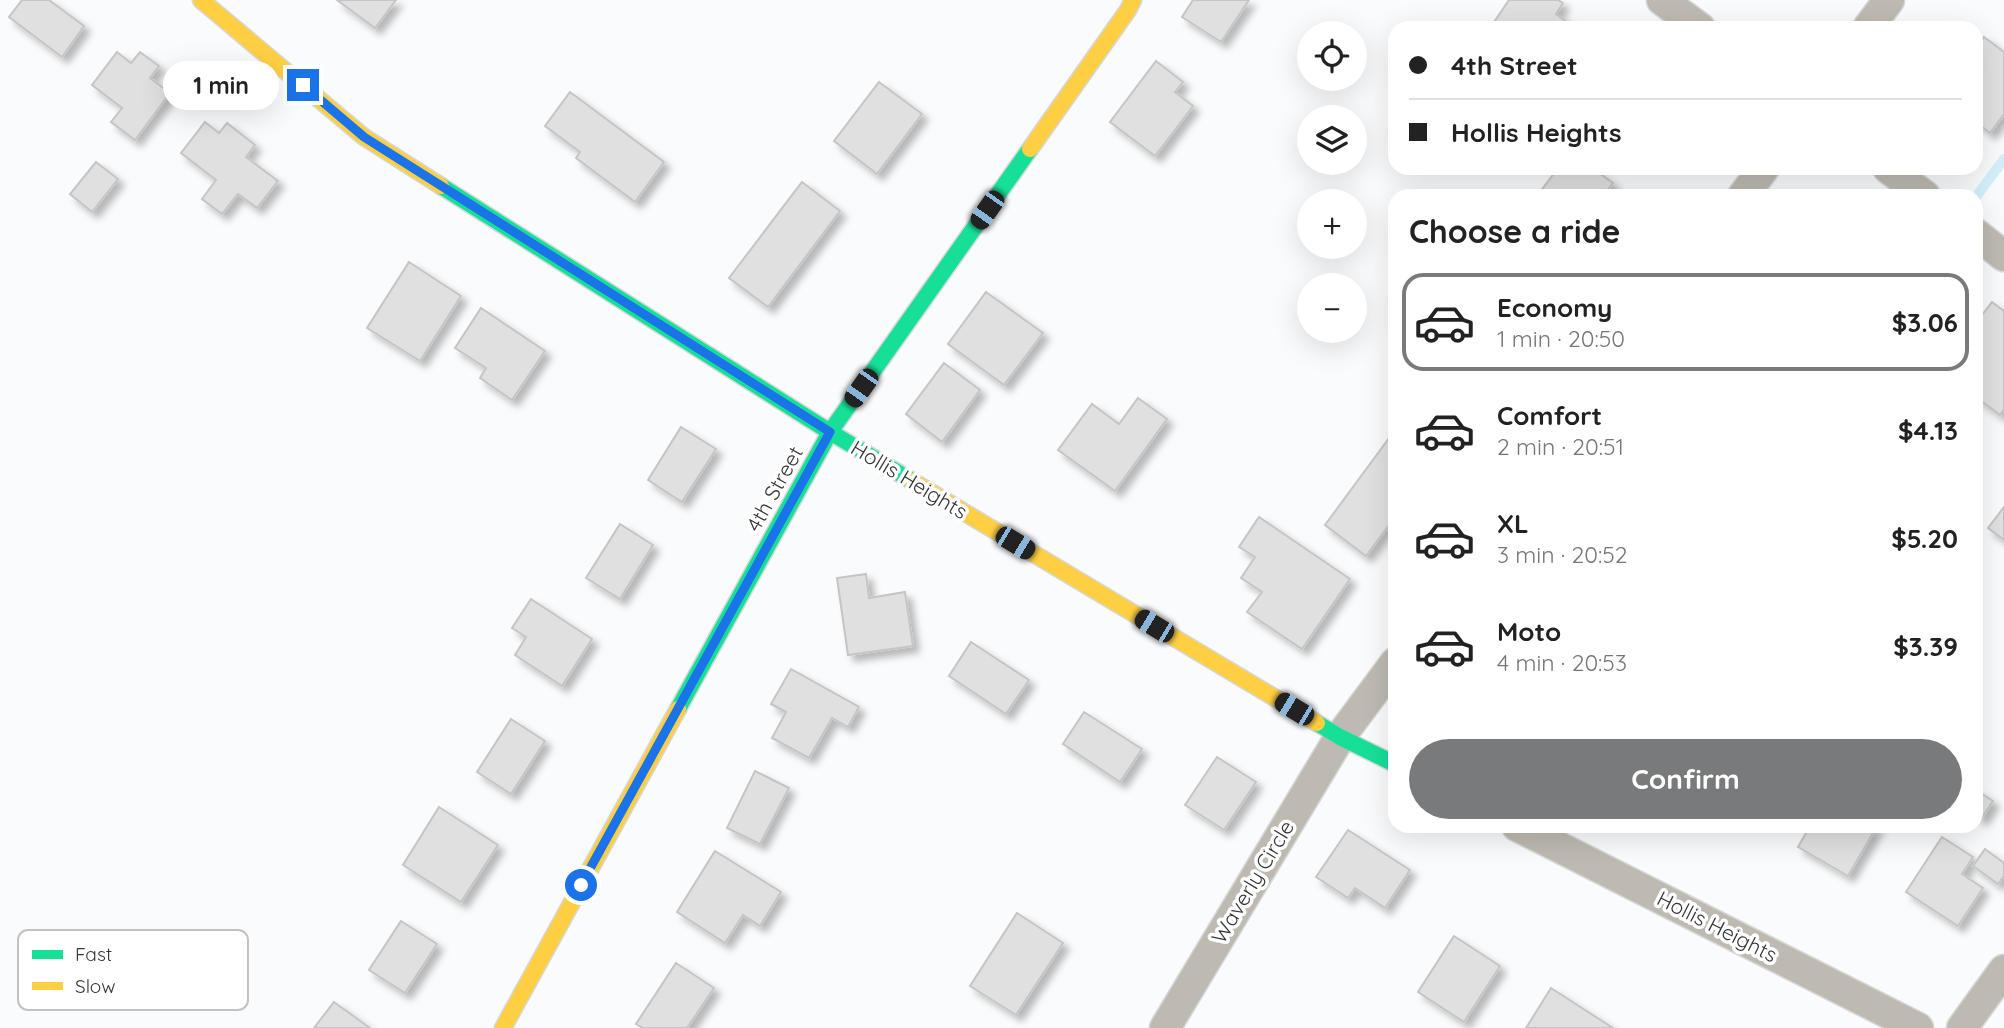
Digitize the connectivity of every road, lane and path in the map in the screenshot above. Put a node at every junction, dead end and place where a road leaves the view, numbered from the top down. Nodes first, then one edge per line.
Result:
1 (201, 0) edge
2 (1133, 0) edge
3 (1662, 0) edge
4 (1889, 0) edge
5 (1690, 21) edge
6 (1873, 21) edge
7 (1897, 175) edge
8 (1916, 189) edge
9 (1983, 240) edge
10 (2004, 256) edge
11 (830, 432) junction
12 (1388, 672) edge
13 (1340, 737) junction
14 (1388, 761) edge
15 (1531, 833) edge
16 (2004, 970) edge
17 (503, 1028) edge
18 (1165, 1028) edge
19 (1918, 1028) edge
20 (1962, 1028) edge

1 - 11 street, Hollis Heights
2 - 11 street, 4th Street
3 - 5 street
4 - 6 street
7 - 8 street
9 - 10 street
11 - 13 street, Hollis Heights
11 - 17 street, 4th Street
12 - 13 street, Waverly Circle
13 - 14 street, Hollis Heights
13 - 18 street, Waverly Circle
15 - 19 street, Hollis Heights
16 - 20 street

